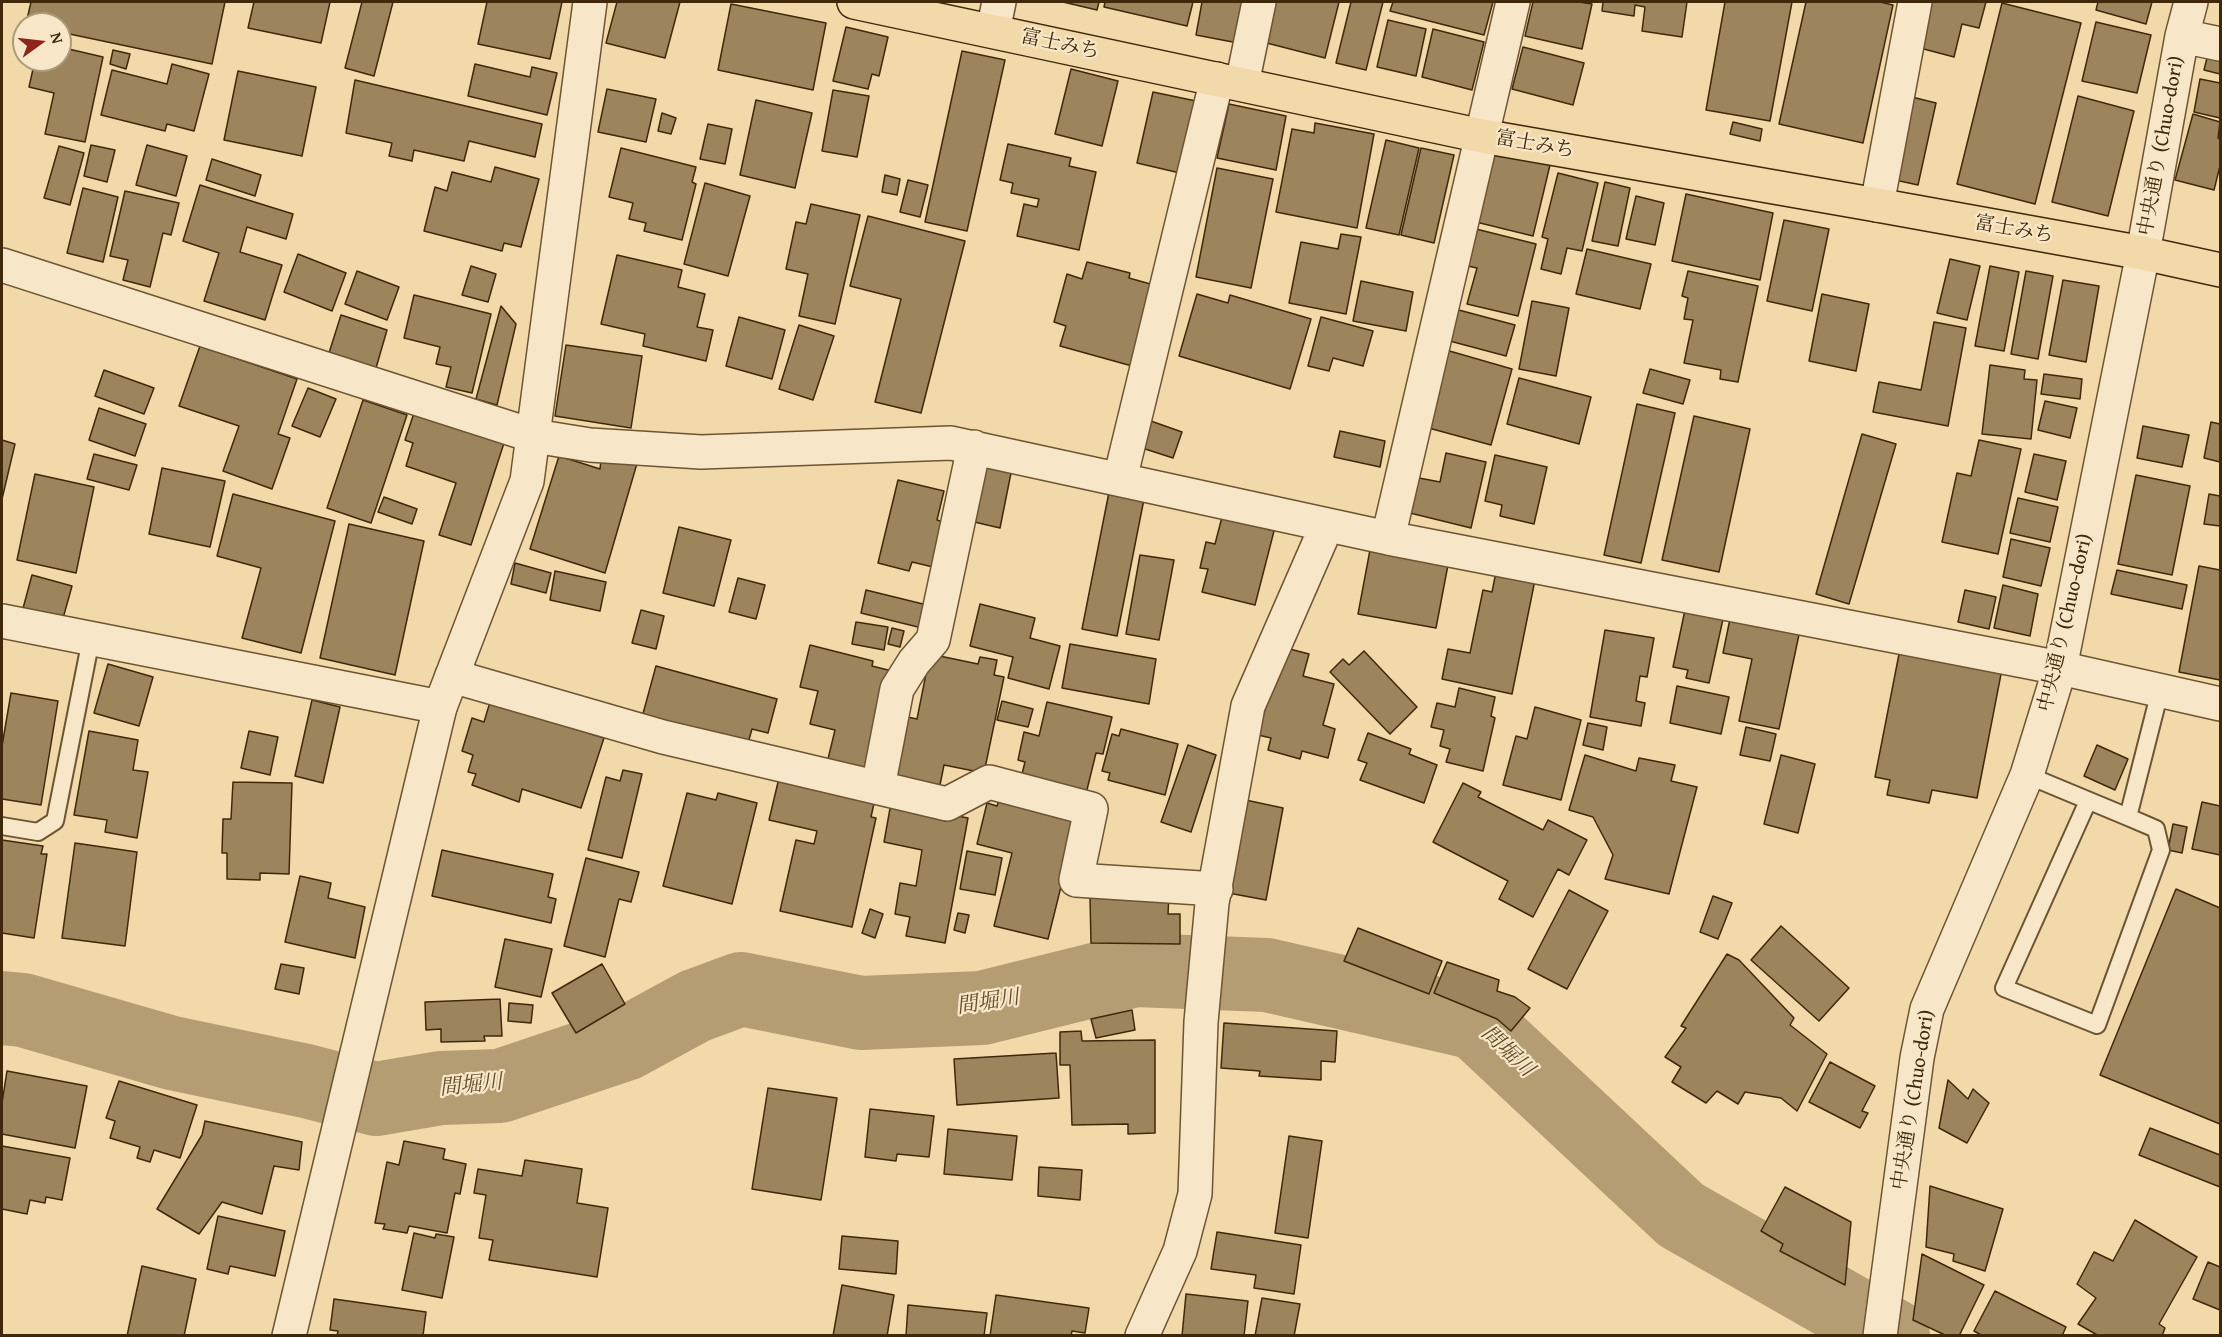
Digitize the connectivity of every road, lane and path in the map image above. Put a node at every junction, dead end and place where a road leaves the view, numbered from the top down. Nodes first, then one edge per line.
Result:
1 (590, 2) edge
2 (854, 2) edge
3 (1259, 2) edge
4 (1513, 2) edge
5 (1915, 2) edge
6 (2191, 2) edge
7 (996, 16) edge
8 (2182, 36) junction
9 (2220, 44) edge
10 (1230, 82) junction
11 (1482, 136) junction
12 (1877, 205) junction
13 (2143, 253) junction
14 (2, 265) edge
15 (2220, 270) edge
16 (534, 436) junction
17 (974, 447) junction
18 (1120, 479) junction
19 (1327, 525) junction
20 (1388, 538) junction
21 (2, 621) edge
22 (91, 639) junction
23 (2060, 668) junction
24 (452, 676) junction
25 (2160, 691) junction
26 (2220, 704) edge
27 (440, 707) junction
28 (2027, 775) junction
29 (878, 787) junction
30 (2088, 801) junction
31 (2128, 817) junction
32 (2, 826) edge
33 (1214, 896) junction
34 (289, 1335) edge
35 (1142, 1335) edge
36 (1880, 1335) edge

1 - 16 street
2 - 7 highway, 富士みち
3 - 10 street
4 - 11 street
5 - 12 street
6 - 8 street, 中央通り (Chuo-dori)
7 - 10 highway, 富士みち
8 - 9 street
8 - 13 street, 中央通り (Chuo-dori)
10 - 11 highway, 富士みち
10 - 18 street
11 - 12 highway, 富士みち
11 - 20 street
12 - 13 highway, 富士みち
13 - 15 highway, 富士みち
13 - 23 street, 中央通り (Chuo-dori)
14 - 16 street
16 - 17 street
16 - 24 street
17 - 18 street
17 - 29 street
18 - 19 street
19 - 20 street
19 - 33 street
20 - 23 street
21 - 22 street
22 - 27 street
22 - 32 lane
23 - 25 street
23 - 28 street, 中央通り (Chuo-dori)
24 - 27 street
24 - 29 street
25 - 26 street
25 - 31 lane
27 - 34 street
28 - 30 lane
28 - 36 street, 中央通り (Chuo-dori)
29 - 33 street
30 - 31 lane
30 - 31 lane
33 - 35 street

